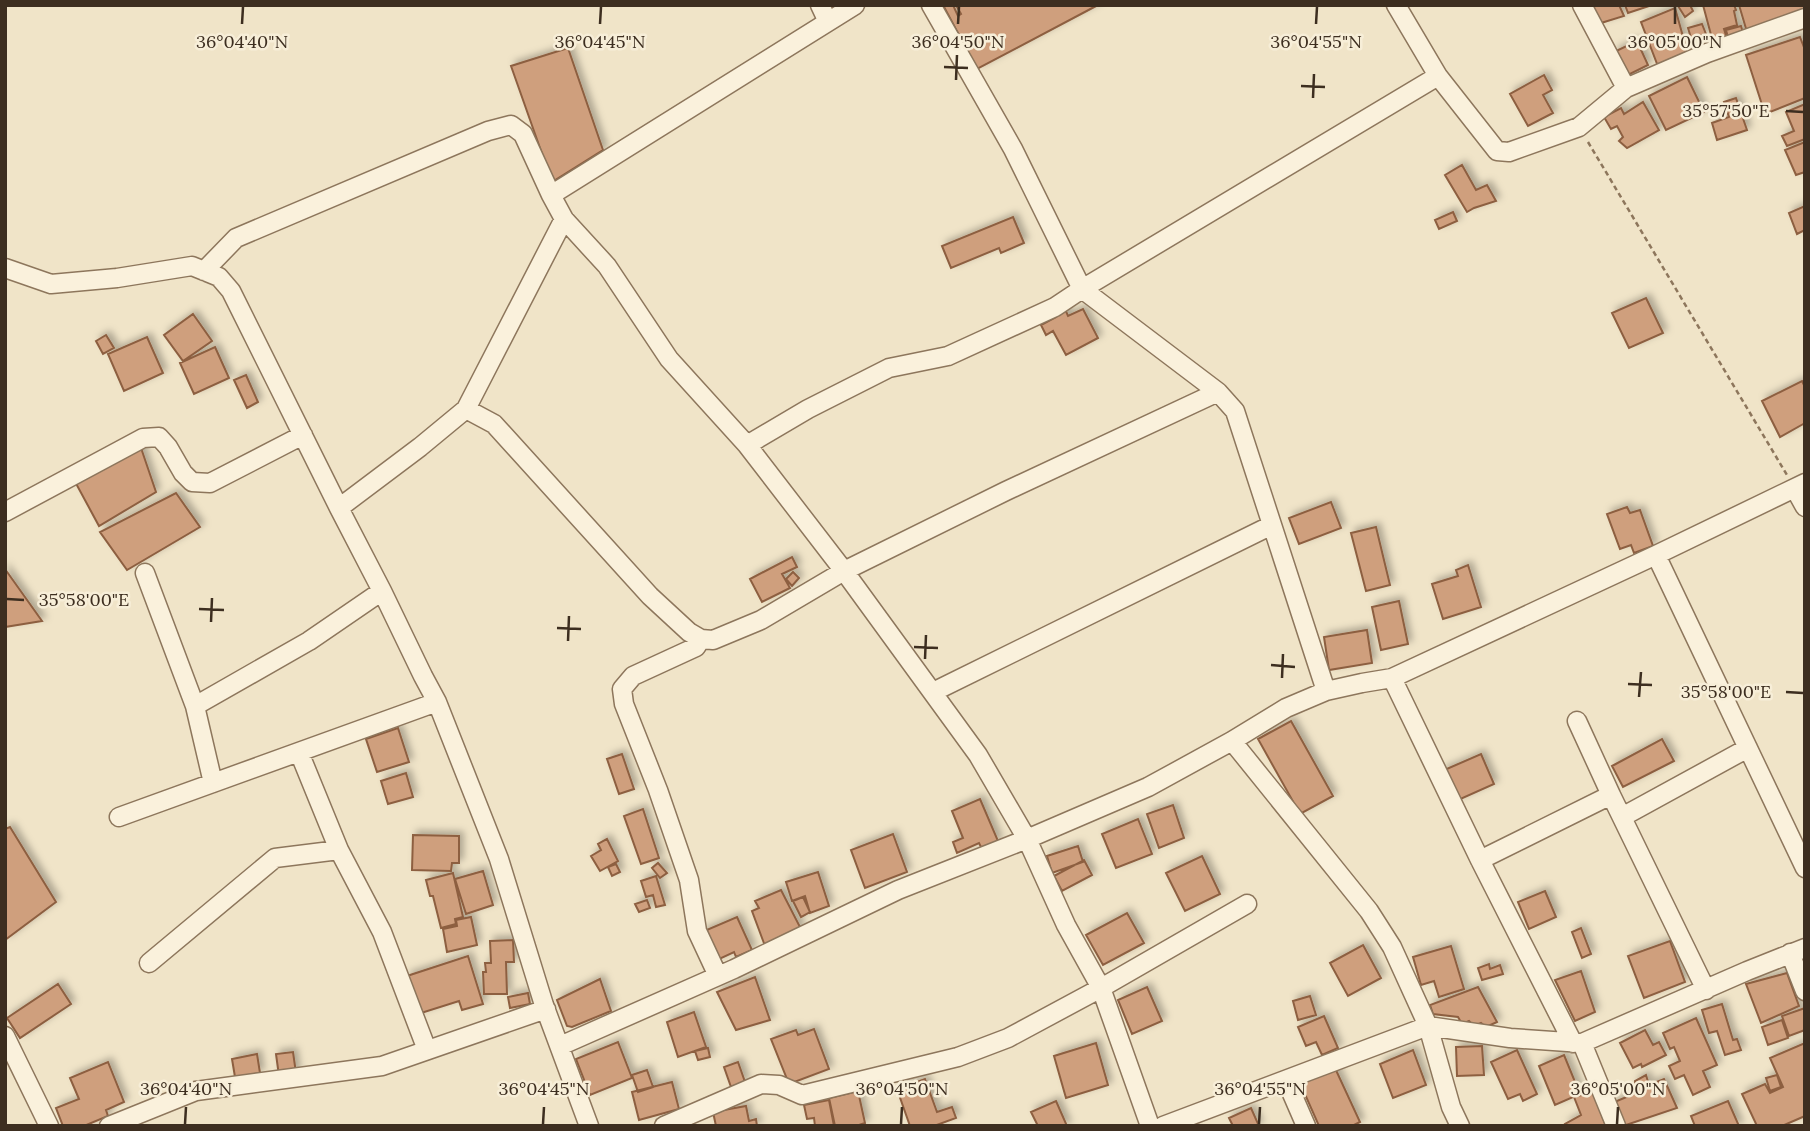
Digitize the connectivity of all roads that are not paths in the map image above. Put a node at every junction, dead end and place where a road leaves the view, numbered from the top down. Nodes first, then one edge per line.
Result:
1 (855, 5) edge
2 (931, 5) edge
3 (1396, 5) edge
4 (1582, 5) edge
5 (824, 13) edge
6 (1805, 18) edge
7 (1438, 76) junction
8 (1626, 88) junction
9 (551, 195) junction
10 (564, 219) junction
11 (5, 268) edge
12 (204, 271) junction
13 (1082, 289) junction
14 (1218, 392) junction
15 (466, 410) junction
16 (303, 435) junction
17 (747, 444) junction
18 (1800, 486) edge
19 (339, 508) junction
20 (1805, 508) edge
21 (5, 512) edge
22 (1272, 525) junction
23 (1656, 555) junction
24 (844, 571) junction
25 (145, 573) dead end
26 (382, 591) junction
27 (701, 639) junction
28 (1392, 678) junction
29 (1326, 691) junction
30 (933, 692) junction
31 (437, 702) junction
32 (195, 706) junction
33 (1577, 721) dead end
34 (1232, 741) junction
35 (1748, 748) junction
36 (299, 752) junction
37 (213, 783) junction
38 (1611, 795) junction
39 (119, 817) dead end
40 (1622, 817) junction
41 (1027, 839) junction
42 (339, 850) junction
43 (1480, 860) junction
44 (1805, 868) edge
45 (1247, 904) dead end
46 (1797, 950) edge
47 (149, 963) dead end
48 (718, 976) junction
49 (1101, 988) junction
50 (1706, 990) junction
51 (1805, 991) edge
52 (546, 1009) junction
53 (1428, 1026) junction
54 (5, 1036) edge
55 (1578, 1043) junction
56 (559, 1046) junction
57 (427, 1050) junction
58 (1286, 1080) junction
59 (49, 1126) edge
60 (109, 1126) edge
61 (589, 1126) edge
62 (664, 1126) edge
63 (1150, 1126) edge
64 (1163, 1126) edge
65 (1306, 1126) edge
66 (1460, 1126) edge
67 (1616, 1126) edge

1 - 5 street
2 - 13 street
3 - 7 street
4 - 8 street
5 - 9 street
6 - 8 street
7 - 8 street
7 - 13 street
9 - 10 street
9 - 12 street
10 - 15 street
10 - 17 street
11 - 12 street
12 - 16 street
13 - 14 street
13 - 17 street
14 - 22 street
14 - 24 street
15 - 19 street
15 - 27 street
16 - 19 street
16 - 21 street
17 - 24 street
18 - 20 street
18 - 23 street
19 - 26 street
22 - 29 street
22 - 30 street
23 - 28 street
23 - 35 street
24 - 27 street
24 - 30 street
25 - 32 street
26 - 31 street
26 - 32 street
27 - 48 street
28 - 29 street
28 - 43 street
29 - 34 street
30 - 41 street
31 - 36 street
31 - 52 street
32 - 37 street
33 - 38 street
34 - 41 street
34 - 53 street
35 - 40 street
35 - 44 street
36 - 37 street
36 - 42 street
37 - 39 street
38 - 40 street
38 - 43 street
40 - 50 street
41 - 48 street
41 - 49 street
42 - 47 street
42 - 57 street
43 - 55 street
45 - 49 street
46 - 50 street
46 - 51 street
48 - 56 street
49 - 62 street
49 - 63 street
50 - 55 street
52 - 56 street
52 - 57 street
53 - 55 street
53 - 58 street
53 - 66 street
54 - 59 street
55 - 67 street
56 - 61 street
57 - 60 street
58 - 64 street
58 - 65 street

